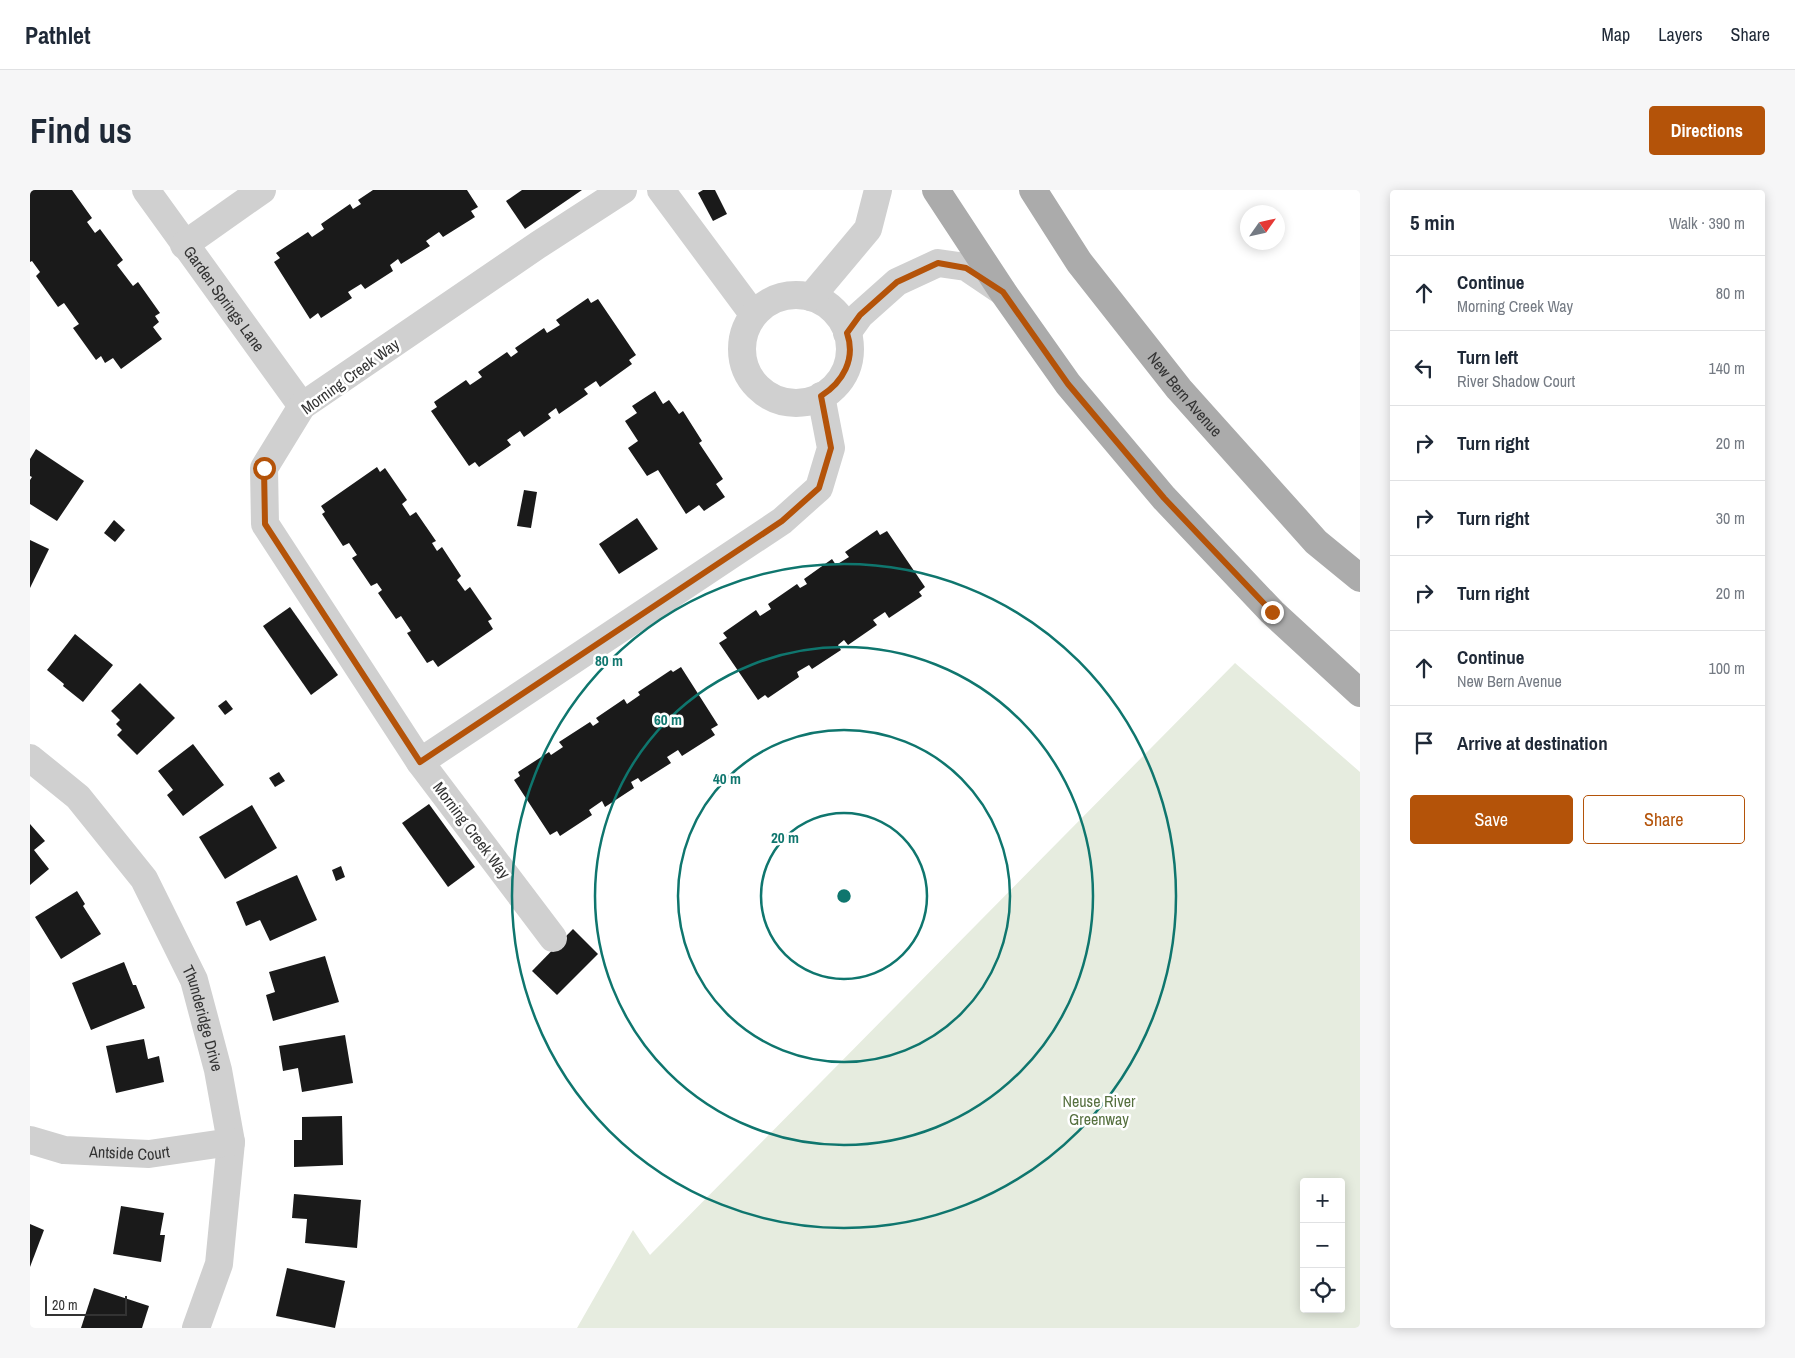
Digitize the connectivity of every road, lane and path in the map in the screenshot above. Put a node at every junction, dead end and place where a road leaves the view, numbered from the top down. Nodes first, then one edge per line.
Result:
1 (146, 190) edge
2 (262, 190) edge
3 (623, 190) edge
4 (661, 190) edge
5 (878, 190) edge
6 (936, 190) edge
7 (1033, 190) edge
8 (184, 245) junction
9 (1003, 292) junction
10 (811, 297) junction
11 (753, 314) junction
12 (847, 333) junction
13 (821, 396) junction
14 (302, 406) junction
15 (1360, 578) edge
16 (1360, 693) edge
17 (30, 758) edge
18 (420, 762) junction
19 (553, 938) dead end
20 (30, 1140) edge
21 (231, 1142) junction
22 (196, 1328) edge

1 - 8 street, Garden Springs Lane
2 - 8 street
3 - 14 street, Morning Creek Way
4 - 11 street
5 - 10 street
6 - 9 main road
7 - 15 main road, New Bern Avenue
8 - 14 street, Garden Springs Lane
9 - 12 street
9 - 16 main road
10 - 11 street
10 - 12 street
11 - 13 street
12 - 13 street
13 - 18 street
14 - 18 street, Morning Creek Way
17 - 21 street, Thunderidge Drive
18 - 19 street, Morning Creek Way
20 - 21 street, Antside Court
21 - 22 street, Thunderidge Drive

